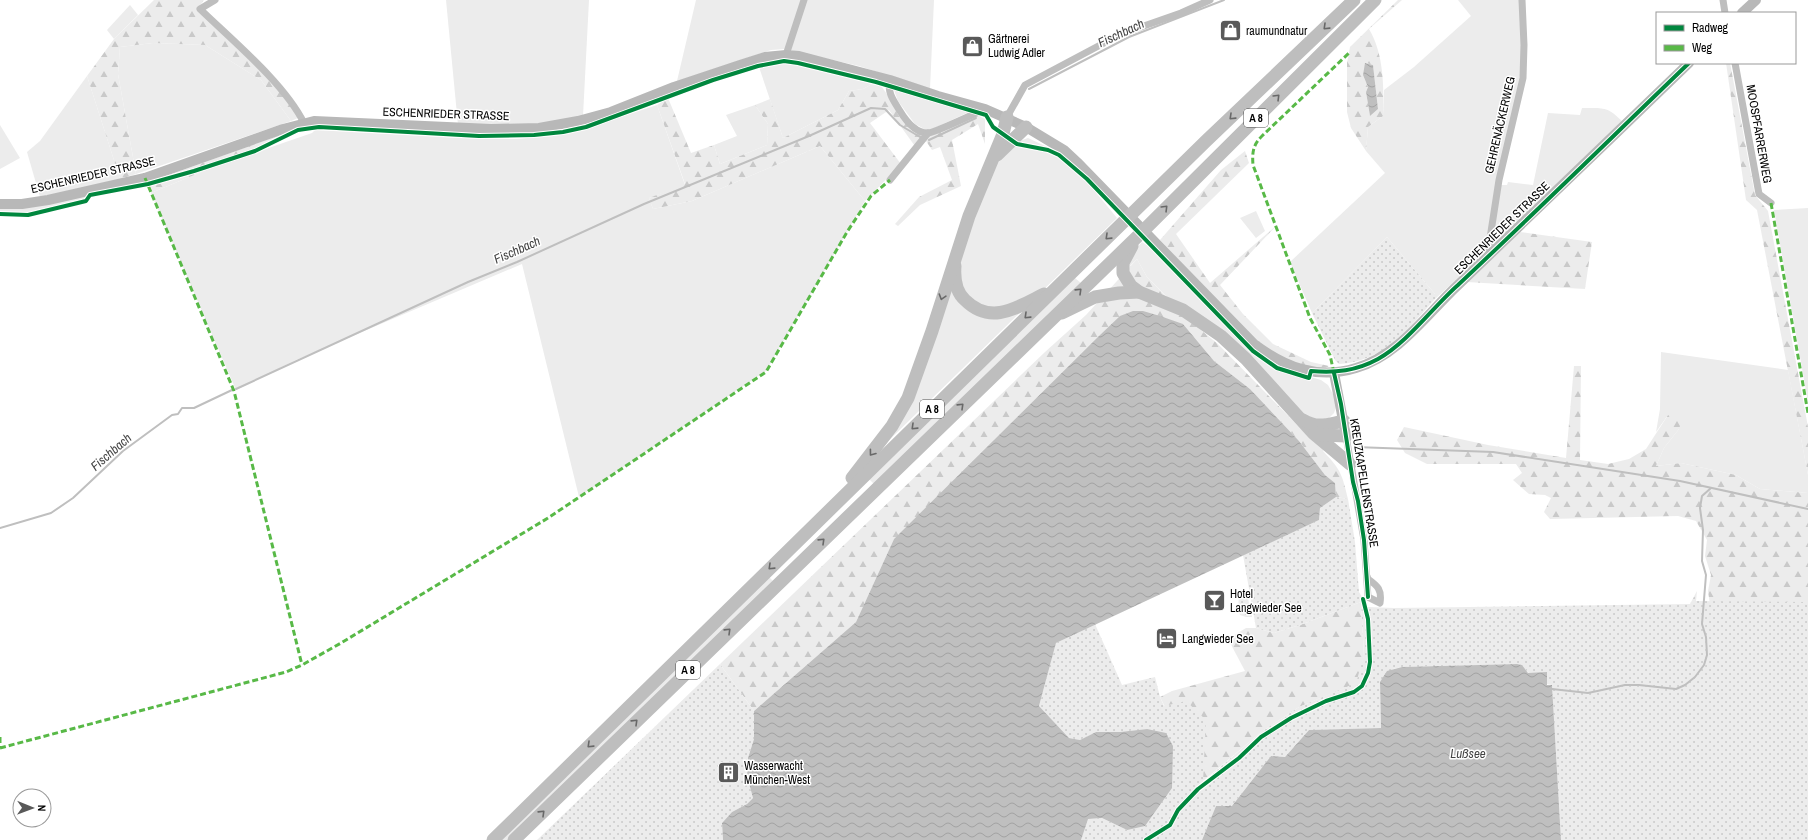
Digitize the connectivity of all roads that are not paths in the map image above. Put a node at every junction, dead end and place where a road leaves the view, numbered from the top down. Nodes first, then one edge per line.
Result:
1 (215, 0) edge
2 (804, 0) edge
3 (1210, 0) edge
4 (1354, 0) edge
5 (1375, 0) edge
6 (1522, 0) edge
7 (1723, 0) edge
8 (1756, 0) edge
9 (1725, 12) edge
10 (1743, 12) edge
11 (786, 54) junction
12 (1688, 64) edge
13 (1735, 64) edge
14 (890, 80) junction
15 (985, 109) junction
16 (1007, 117) junction
17 (304, 123) junction
18 (1026, 127) junction
19 (928, 134) junction
20 (993, 159) junction
21 (890, 180) dead end
22 (0, 204) edge
23 (1772, 204) dead end
24 (1138, 236) junction
25 (1490, 254) junction
26 (955, 260) junction
27 (1055, 289) junction
28 (1139, 292) junction
29 (1051, 318) junction
30 (1334, 373) junction
31 (1302, 420) junction
32 (1344, 421) junction
33 (1313, 432) junction
34 (1346, 436) junction
35 (1350, 464) junction
36 (809, 530) junction
37 (1367, 576) dead end
38 (493, 840) edge
39 (514, 840) edge

1 - 17 street
2 - 11 street
3 - 16 street
4 -> 27 highway, A 8
24 -> 5 highway, A 8
6 - 25 street, GEHRENÄCKERWEG
7 - 9 street
8 - 10 street
11 - 14 street, ESCHENRIEDER STRASSE
11 - 17 street, ESCHENRIEDER STRASSE
12 - 25 street, ESCHENRIEDER STRASSE
13 - 23 street, MOOSPFARRERWEG
14 - 15 street, ESCHENRIEDER STRASSE
14 - 19 street
15 - 16 street, ESCHENRIEDER STRASSE
15 - 19 street
16 - 18 street, ESCHENRIEDER STRASSE
16 - 20 highway
17 - 22 street, ESCHENRIEDER STRASSE
18 - 20 highway
18 - 30 street, ESCHENRIEDER STRASSE
19 - 21 street
20 - 26 highway
24 - 28 highway
29 -> 24 highway, A 8
25 - 30 street, ESCHENRIEDER STRASSE
26 - 27 highway
26 -> 36 highway
27 -> 36 highway, A 8
28 - 29 highway
28 - 31 highway
39 -> 29 highway, A 8
30 - 32 street, KREUZKAPELLENSTRASSE
31 - 32 highway
31 - 33 highway
32 - 34 street, KREUZKAPELLENSTRASSE
33 - 34 highway
33 - 35 highway
34 - 35 street, KREUZKAPELLENSTRASSE
35 - 37 street, KREUZKAPELLENSTRASSE
36 -> 38 highway, A 8

